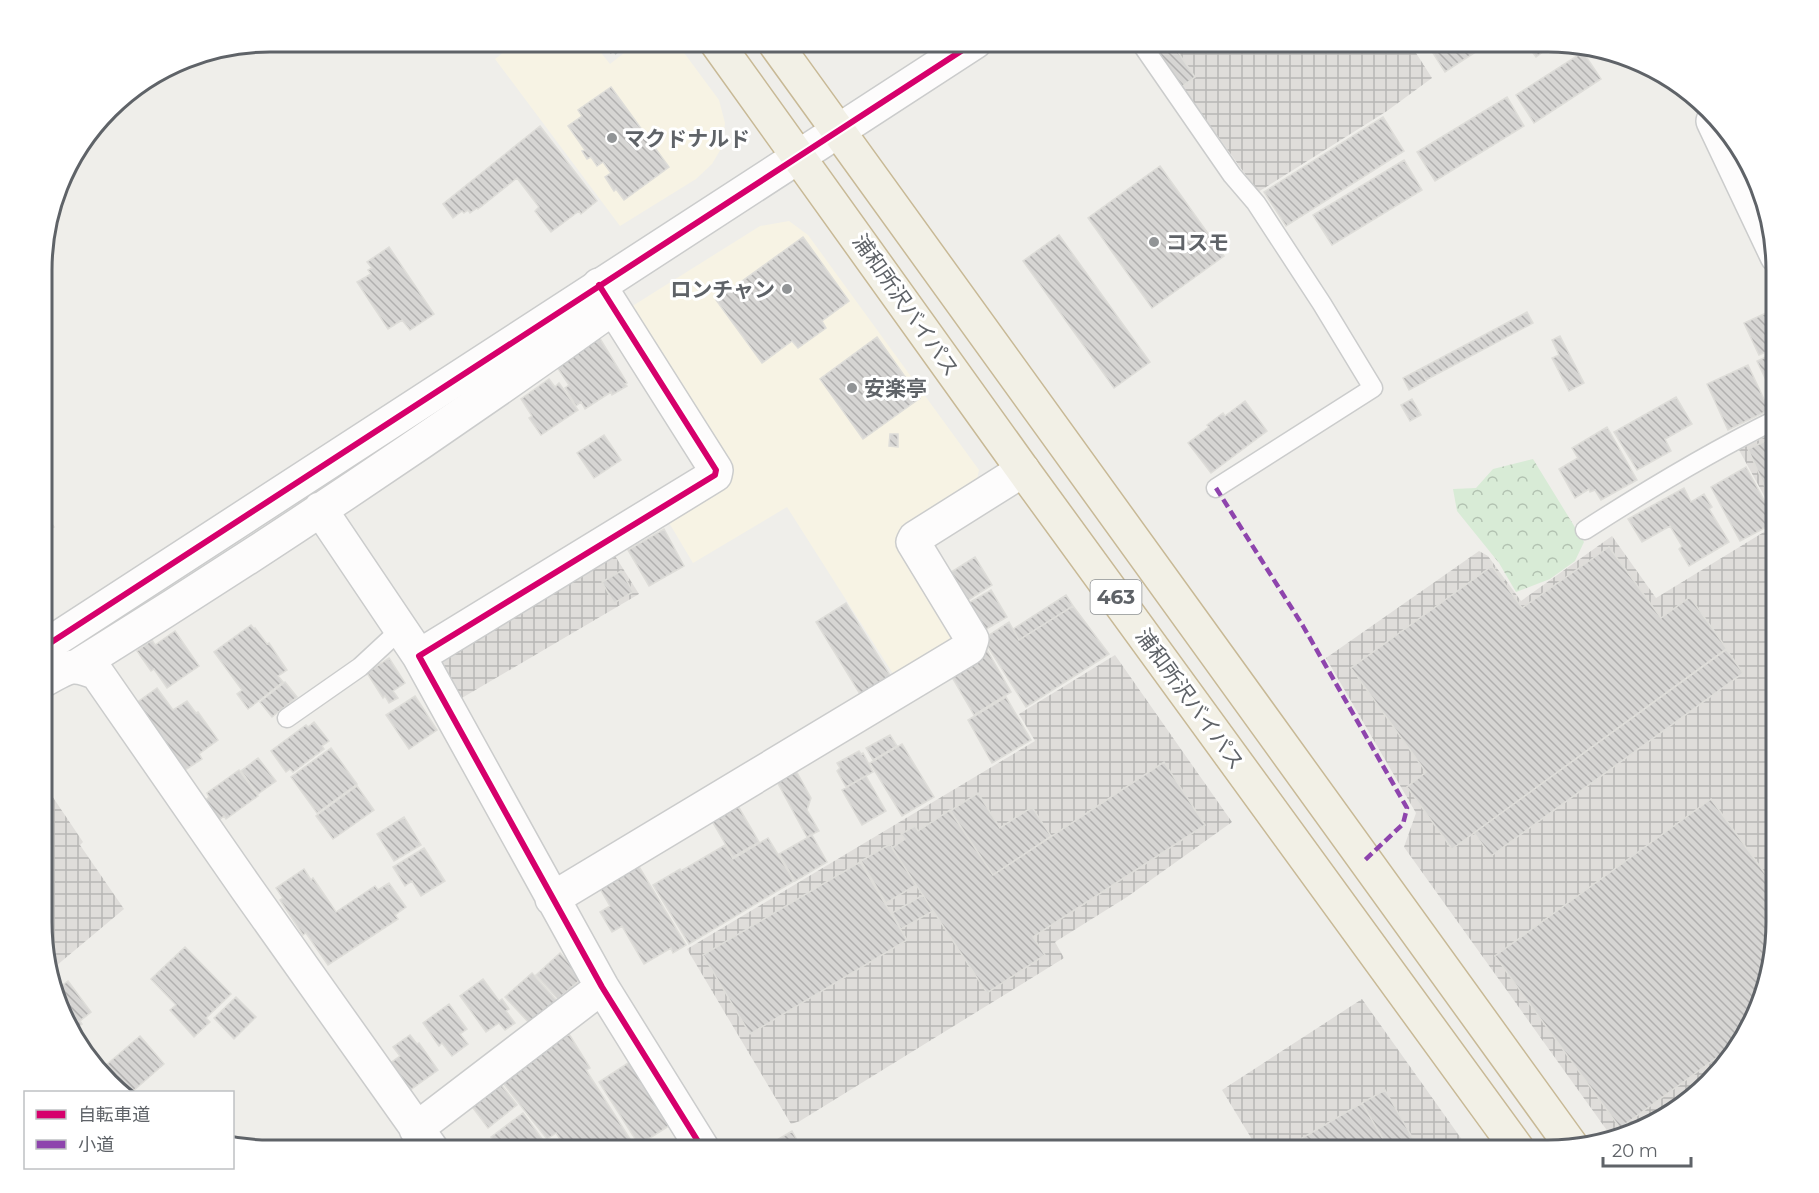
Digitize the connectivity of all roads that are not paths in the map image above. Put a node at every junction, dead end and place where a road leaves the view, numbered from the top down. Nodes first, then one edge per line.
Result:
1 (723, 52) edge
2 (781, 52) edge
3 (960, 52) edge
4 (1147, 52) edge
5 (838, 131) junction
6 (1720, 135) edge
7 (799, 155) junction
8 (1761, 221) edge
9 (606, 296) junction
10 (1766, 424) edge
11 (1023, 470) junction
12 (1216, 488) dead end
13 (320, 509) junction
14 (1585, 530) dead end
15 (401, 629) junction
16 (52, 642) edge
17 (419, 656) junction
18 (79, 665) junction
19 (52, 676) edge
20 (287, 718) dead end
21 (552, 899) junction
22 (602, 987) junction
23 (424, 1140) edge
24 (697, 1140) edge
25 (1512, 1140) edge
26 (1567, 1140) edge

1 - 7 highway, 浦和所沢バイパス / 463
2 - 5 highway, 463
3 - 5 street
4 - 12 lane
5 - 7 street
5 - 26 highway, 463
6 - 8 street
7 - 9 street
7 - 11 highway, 浦和所沢バイパス / 463
9 - 13 street
9 - 16 street
9 - 17 street
10 - 14 lane
11 - 21 street
11 - 25 highway, 浦和所沢バイパス / 463
13 - 15 street
13 - 18 street
15 - 17 street
15 - 20 lane
17 - 21 street
18 - 19 street
18 - 23 street
21 - 22 street
22 - 23 street
22 - 24 street

